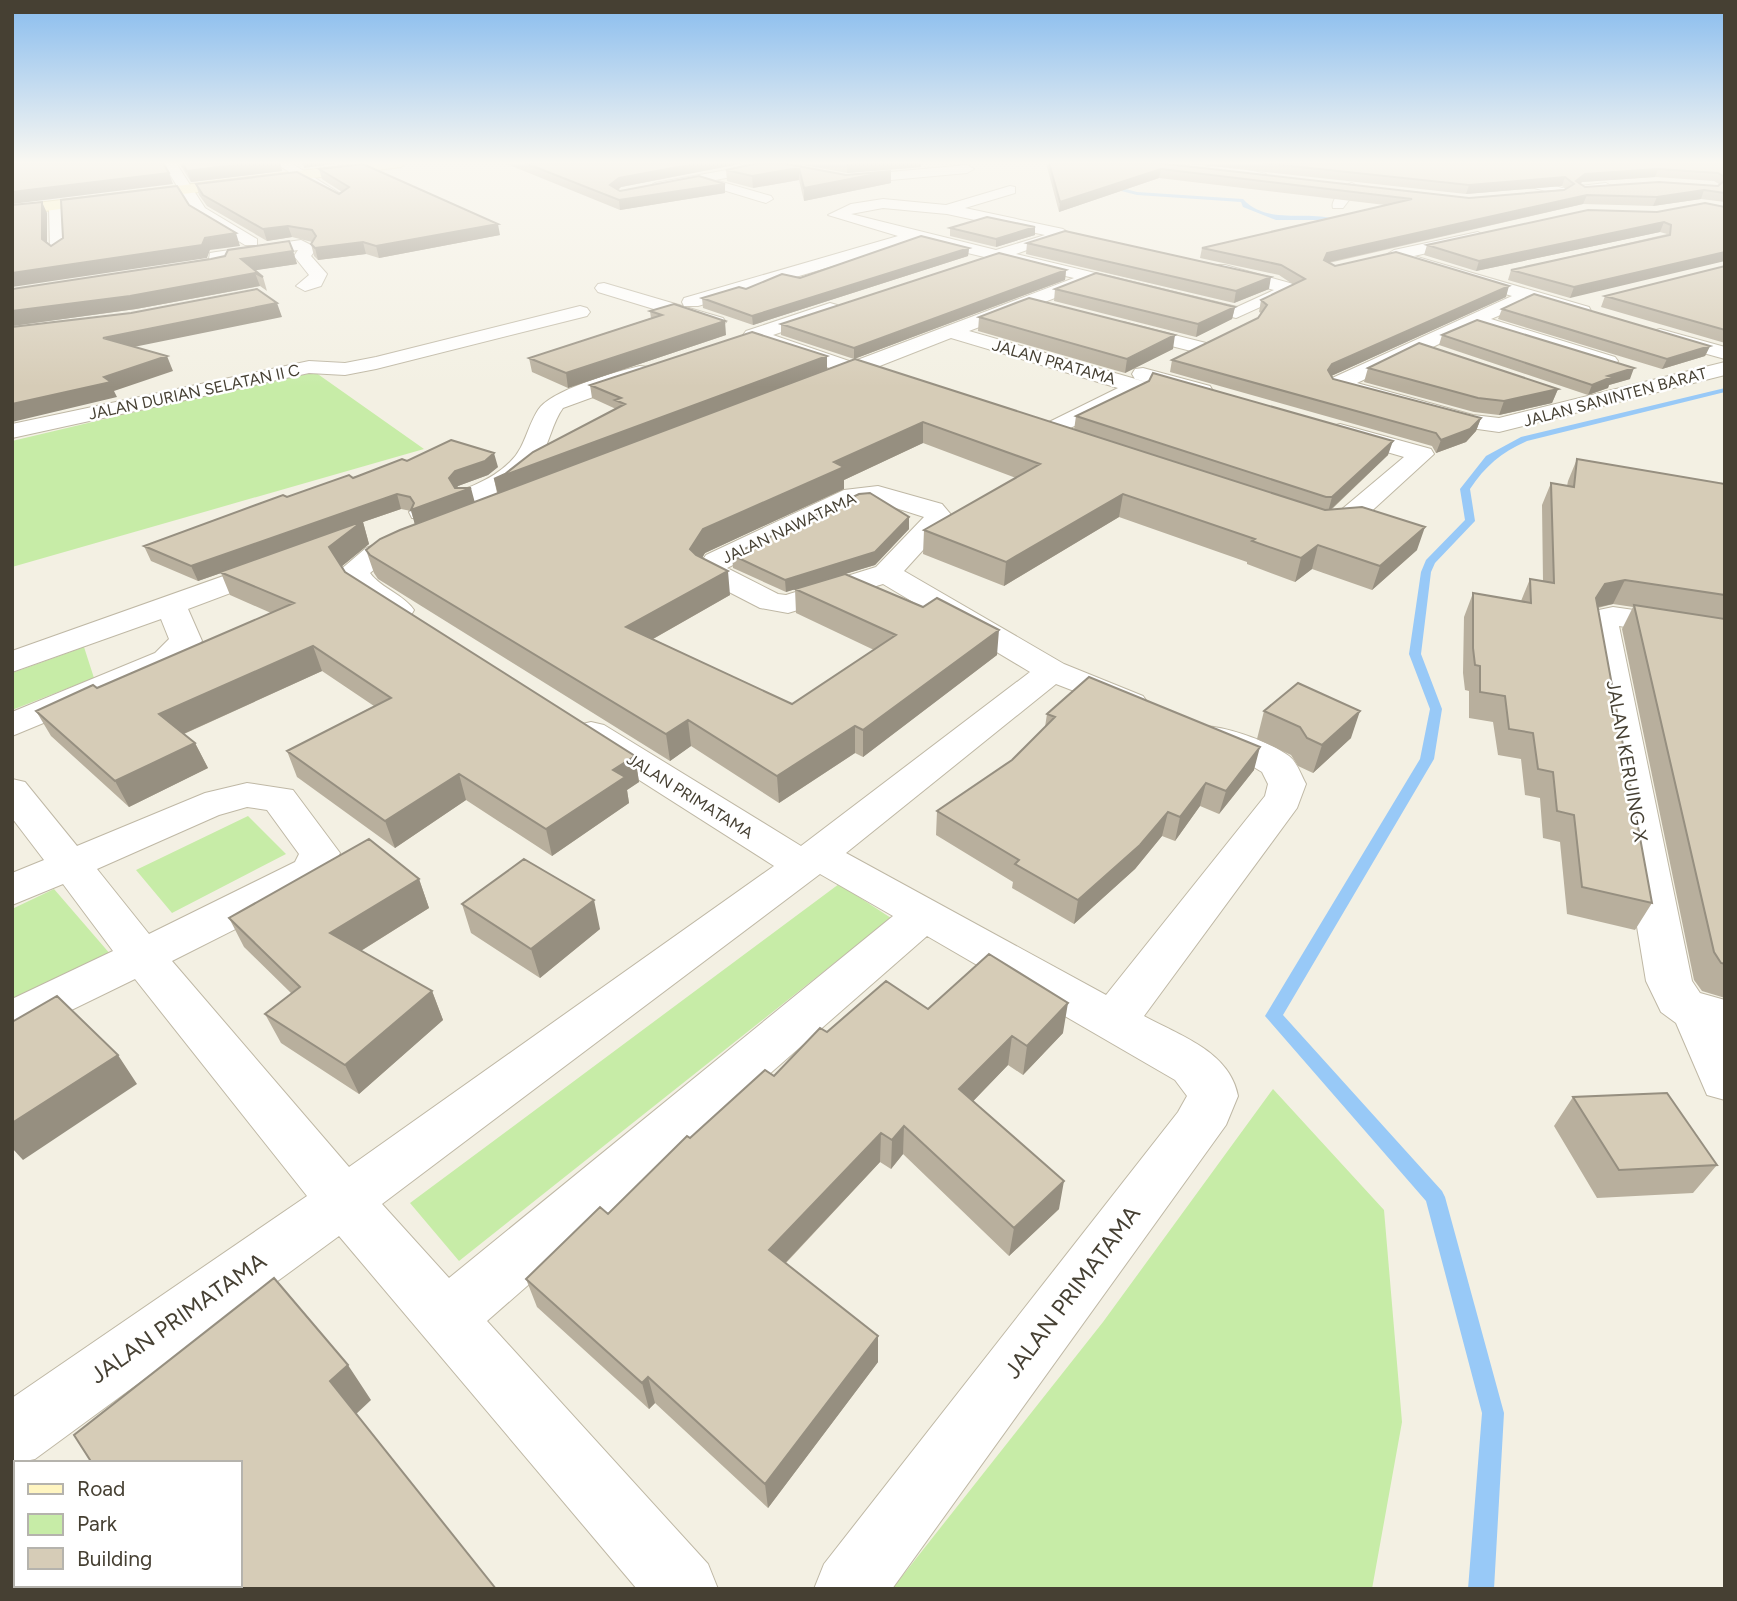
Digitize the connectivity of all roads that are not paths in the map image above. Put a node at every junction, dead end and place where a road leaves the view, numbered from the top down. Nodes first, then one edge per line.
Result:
1 (57, 238) edge
2 (243, 238) edge
3 (910, 238) edge
4 (923, 238) edge
5 (1060, 238) edge
6 (1475, 238) edge
7 (262, 249) junction
8 (58, 250) edge
9 (997, 255) junction
10 (1197, 264) edge
11 (958, 268) edge
12 (1515, 271) edge
13 (161, 274) edge
14 (1094, 277) junction
15 (1476, 279) junction
16 (305, 286) dead end
17 (604, 288) dead end
18 (1530, 295) junction
19 (1027, 303) junction
20 (843, 305) edge
21 (674, 307) junction
22 (1596, 308) dead end
23 (1054, 310) edge
24 (580, 312) dead end
25 (1473, 320) junction
26 (1107, 323) edge
27 (1712, 329) edge
28 (1649, 331) edge
29 (951, 332) junction
30 (753, 335) junction
31 (1675, 340) junction
32 (727, 343) edge
33 (1414, 346) junction
34 (1725, 353) edge
35 (1450, 358) edge
36 (661, 365) edge
37 (1725, 368) edge
38 (852, 369) junction
39 (1136, 381) junction
40 (1673, 382) junction
41 (813, 384) edge
42 (916, 391) edge
43 (1549, 392) edge
44 (1219, 403) edge
45 (1587, 405) junction
46 (1019, 425) edge
47 (12, 431) edge
48 (1317, 431) edge
49 (1045, 433) junction
50 (1071, 442) edge
51 (526, 495) edge
52 (1292, 515) edge
53 (375, 529) dead end
54 (299, 557) edge
55 (886, 573) junction
56 (171, 605) junction
57 (422, 625) edge
58 (1725, 633) edge
59 (12, 662) edge
60 (1052, 671) junction
61 (562, 714) edge
62 (12, 725) edge
63 (12, 791) edge
64 (811, 861) junction
65 (71, 863) junction
66 (12, 890) edge
67 (923, 915) junction
68 (142, 956) junction
69 (1710, 1016) edge
70 (12, 1020) edge
71 (1114, 1020) junction
72 (1725, 1080) edge
73 (344, 1200) junction
74 (446, 1318) junction
75 (12, 1436) edge
76 (684, 1589) edge
77 (849, 1589) edge

1 - 8 street
2 - 7 street
3 - 21 street
4 - 9 street
5 - 9 street
6 - 15 street
7 - 13 street
7 - 16 street
9 - 11 street
9 - 14 street
10 - 14 street
12 - 15 street
14 - 19 street
15 - 18 street
17 - 21 street
18 - 22 street
18 - 25 street
19 - 23 street
19 - 29 street
20 - 30 street
21 - 30 street
24 - 47 street, JALAN DURIAN SELATAN II C
25 - 33 street
25 - 40 street
26 - 39 street
27 - 31 street
28 - 31 street
29 - 38 street
29 - 39 street, JALAN PRATAMA
30 - 32 street
30 - 38 street
31 - 34 street
33 - 35 street
33 - 45 street, JALAN SANINTEN BARAT
36 - 53 street
37 - 40 street, JALAN SANINTEN BARAT
38 - 41 street
38 - 42 street
39 - 44 street, JALAN PRATAMA
39 - 49 street, JALAN PRATAMA
40 - 45 street, JALAN SANINTEN BARAT
43 - 45 street
46 - 49 street
48 - 52 street
49 - 50 street
51 - 57 street
54 - 56 street
55 - 55 street, JALAN NAWATAMA
55 - 60 street
56 - 59 street
56 - 62 street
58 - 69 street, JALAN KERUING X
60 - 64 street, JALAN PRIMATAMA
60 - 71 street
61 - 64 street, JALAN PRIMATAMA
63 - 65 street
64 - 67 street, JALAN PRIMATAMA
64 - 73 street, JALAN PRIMATAMA
65 - 66 street
65 - 68 street
65 - 68 street
67 - 71 street, JALAN PRIMATAMA
67 - 74 street
68 - 70 street
68 - 73 street
69 - 72 street
71 - 77 street, JALAN PRIMATAMA
73 - 74 street
73 - 75 street, JALAN PRIMATAMA
74 - 76 street

